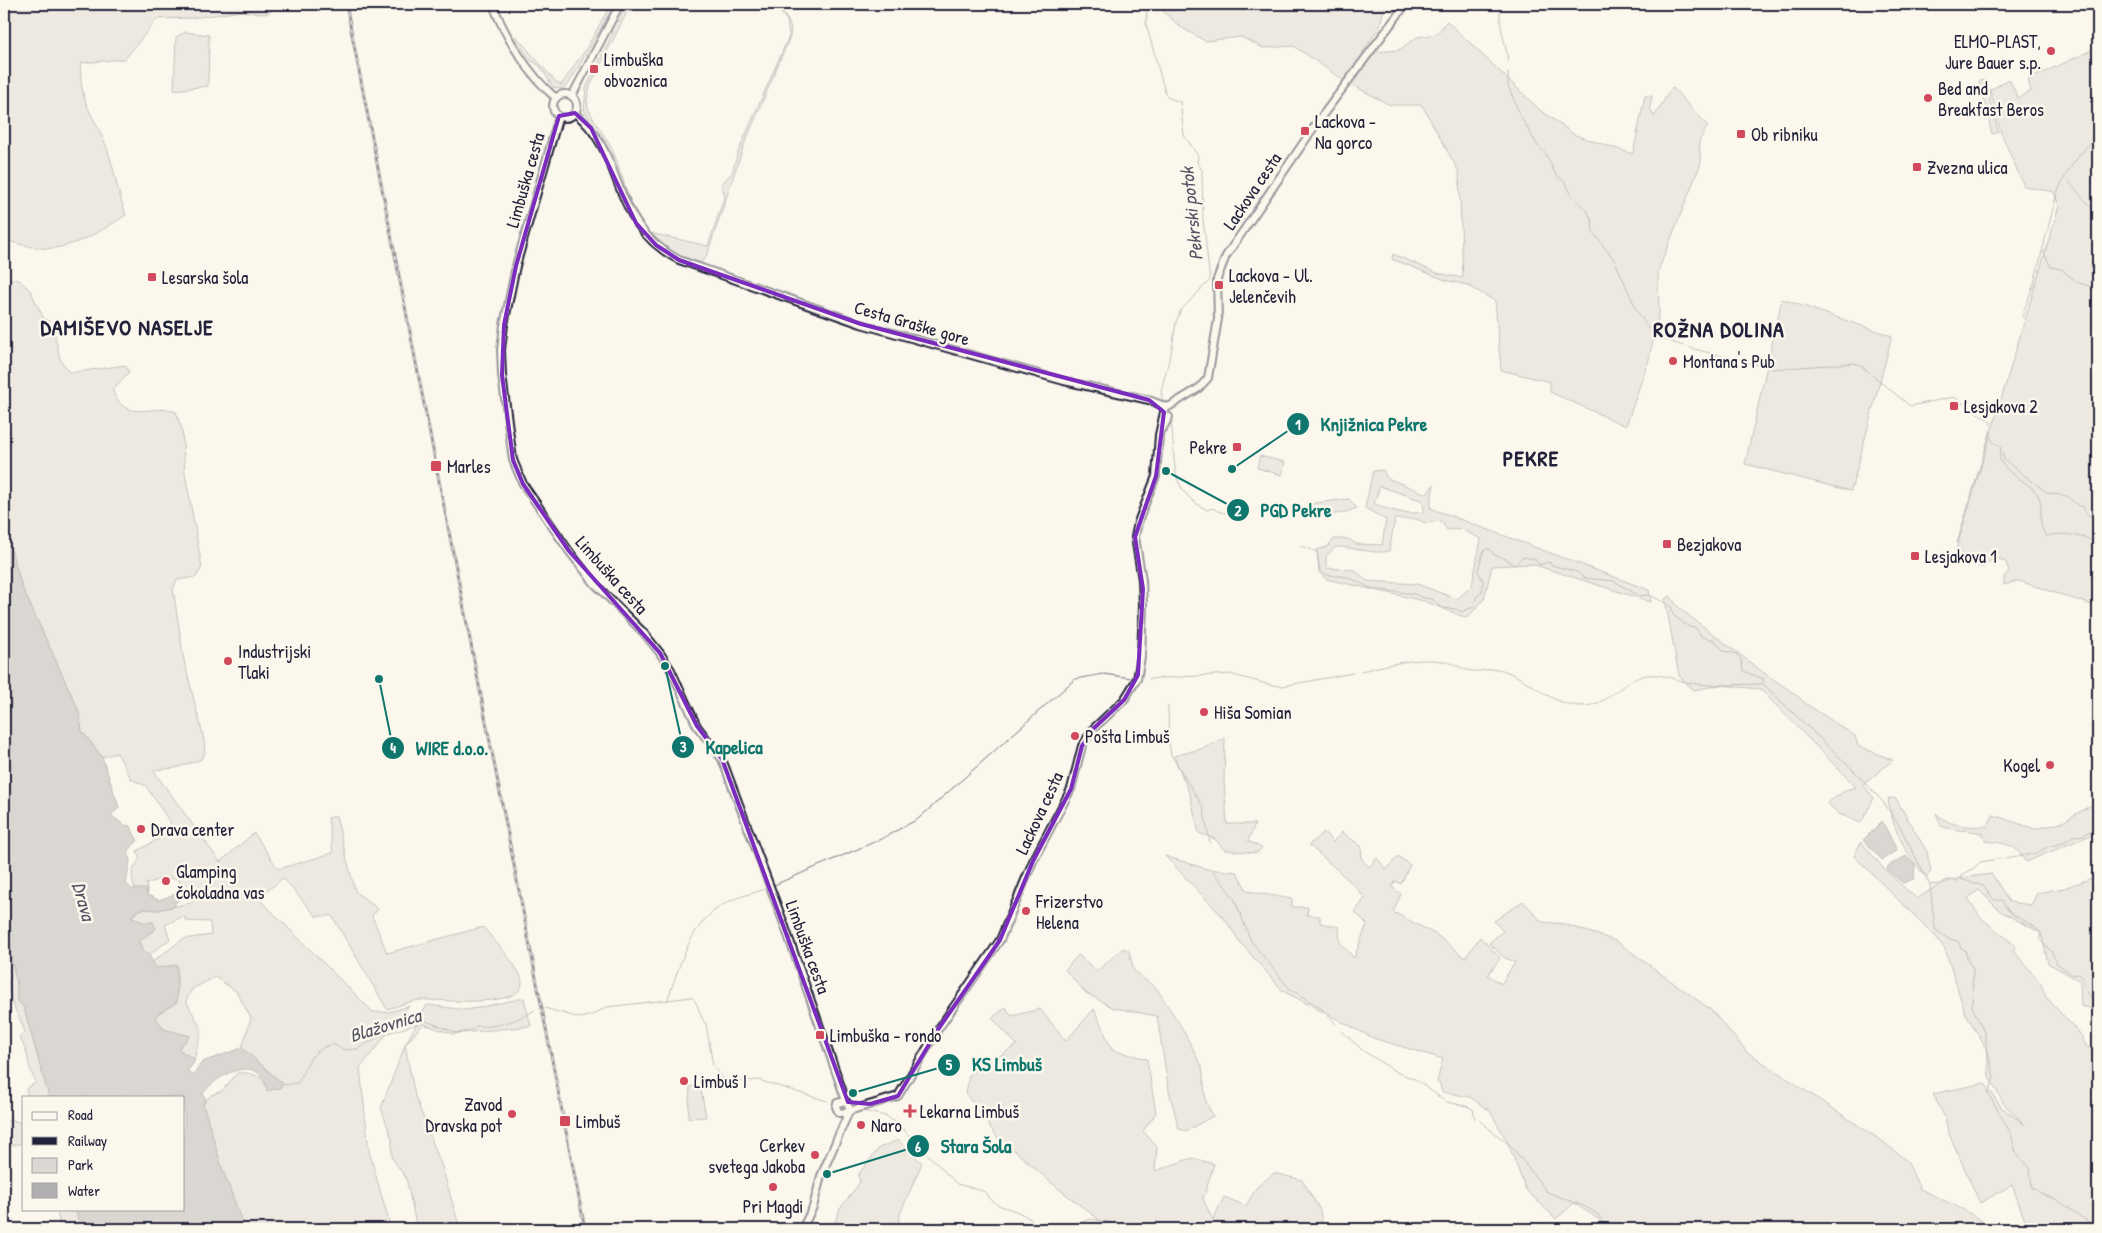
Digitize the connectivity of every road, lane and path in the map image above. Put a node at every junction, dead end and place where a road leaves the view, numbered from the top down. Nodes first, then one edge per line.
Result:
1 (493, 4) edge
2 (620, 4) edge
3 (1406, 4) edge
4 (572, 96) junction
5 (556, 98) junction
6 (575, 113) junction
7 (559, 116) junction
8 (1168, 411) junction
9 (836, 1070) junction
10 (839, 1101) junction
11 (847, 1101) junction
12 (870, 1104) junction
13 (849, 1112) junction
14 (839, 1113) junction
15 (836, 1139) junction
16 (802, 1229) edge

1 - 5 street
2 - 4 street
3 - 8 street, Lackova cesta
4 - 5 street
4 - 6 street
5 - 7 street
6 - 7 street
6 - 8 street, Cesta Graške gore
7 - 9 street, Limbuška cesta
8 - 12 street, Lackova cesta
9 - 10 street
9 - 11 street
10 - 11 street
10 - 14 street
11 - 12 street
11 - 13 street
12 - 13 street, Lackova cesta
13 - 14 street
13 - 15 street
14 - 15 street
15 - 16 street

